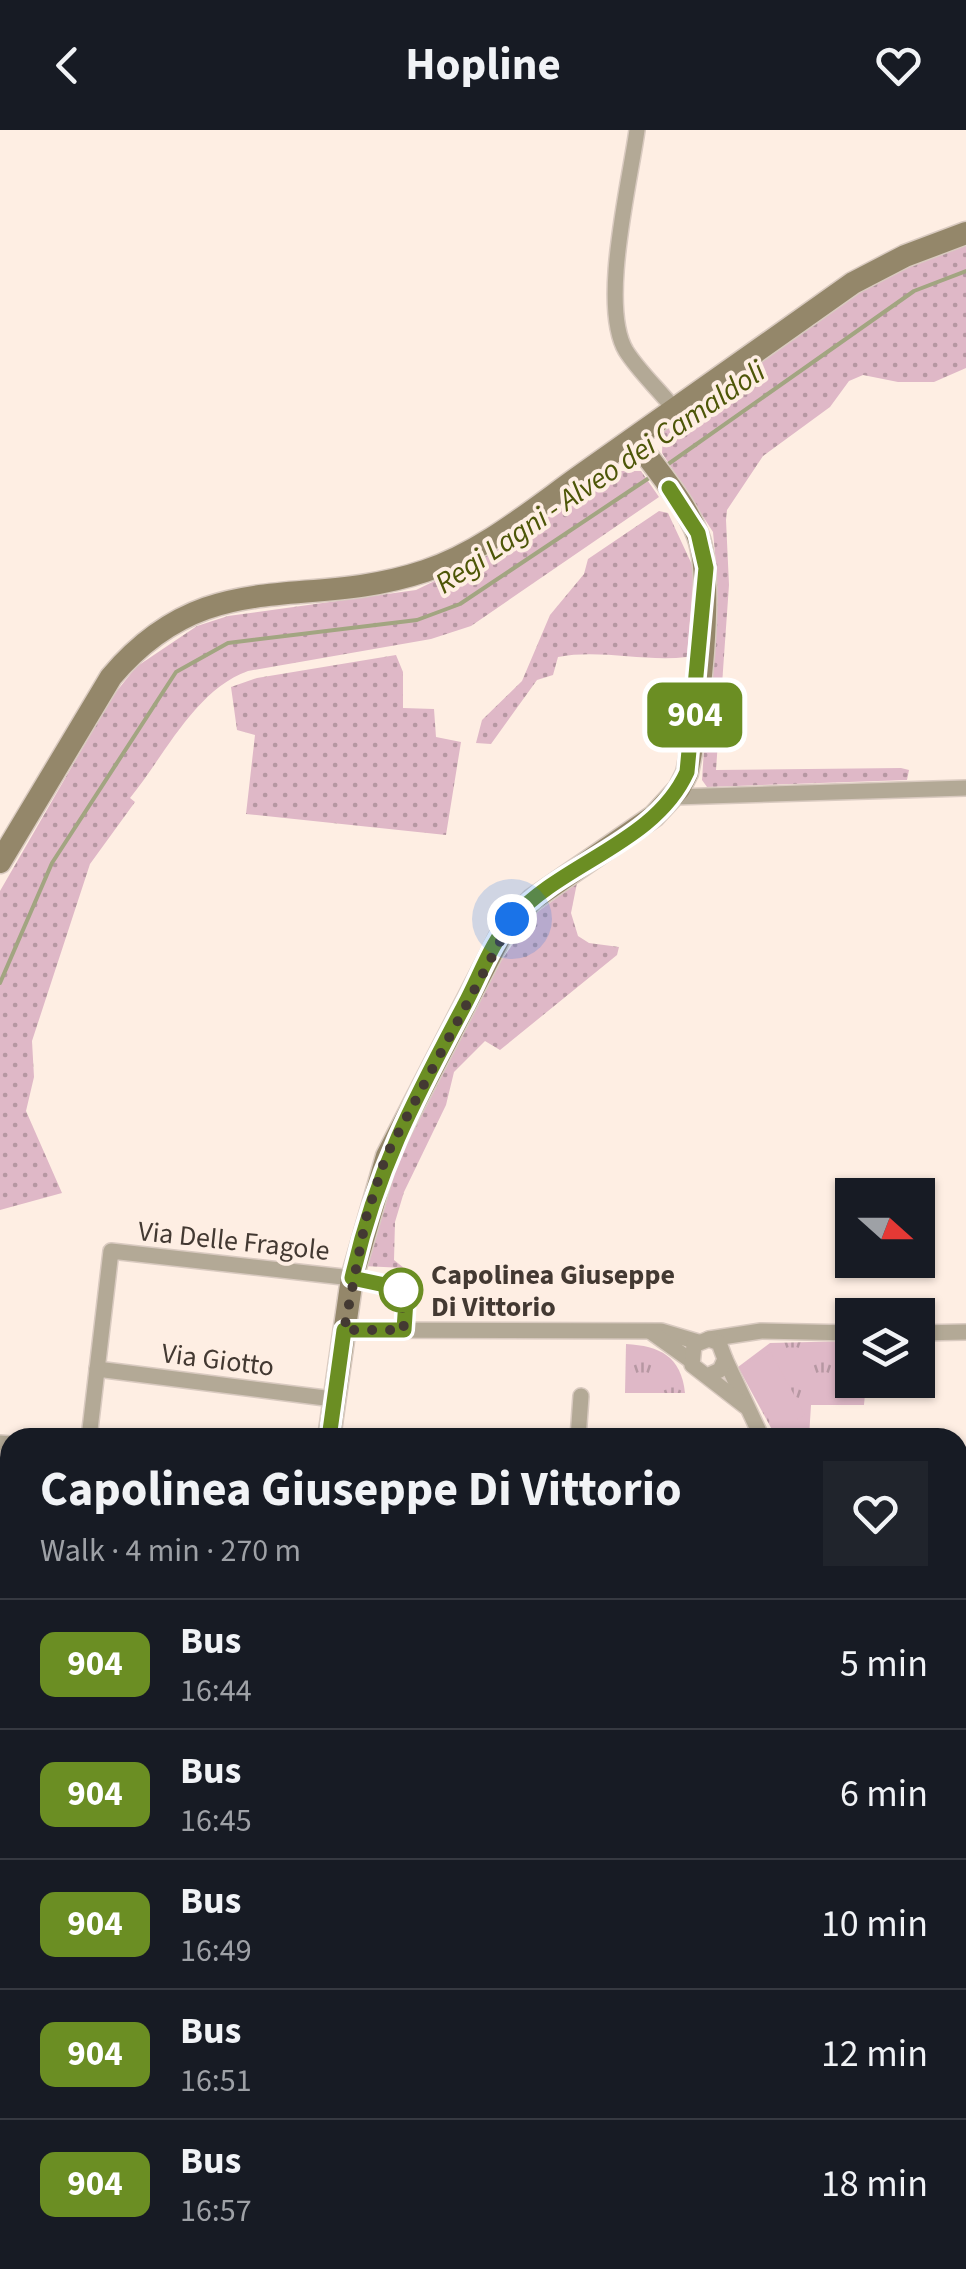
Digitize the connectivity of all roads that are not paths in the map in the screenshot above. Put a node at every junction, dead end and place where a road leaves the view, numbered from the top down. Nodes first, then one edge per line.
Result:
1 (637, 130) edge
2 (966, 233) edge
3 (673, 407) junction
4 (635, 440) junction
5 (966, 788) edge
6 (674, 796) junction
7 (0, 862) edge
8 (352, 1278) junction
9 (344, 1330) junction
10 (651, 1332) junction
11 (966, 1332) edge
12 (835, 1333) edge
13 (935, 1333) edge
14 (776, 1334) junction
15 (703, 1341) junction
16 (725, 1356) junction
17 (690, 1360) junction
18 (97, 1369) junction
19 (709, 1375) junction
20 (581, 1396) dead end
21 (333, 1399) junction
22 (745, 1406) junction
23 (90, 1428) edge
24 (330, 1428) edge
25 (579, 1428) edge
26 (757, 1428) edge

1 - 3 street
2 - 3 street
3 - 4 street
4 - 6 street
4 - 7 street
5 - 6 street
6 - 8 street
8 - 9 street
8 - 18 street, Via Delle Fragole
9 - 10 street
9 - 21 street
10 - 15 street
10 - 17 street
11 - 13 street
12 - 14 street
14 - 15 street
14 - 16 street
15 - 16 street
15 - 17 street
16 - 19 street
16 - 22 street
17 - 19 street
18 - 21 street, Via Giotto
18 - 23 street
19 - 22 street
20 - 25 street
21 - 24 street
22 - 26 street

